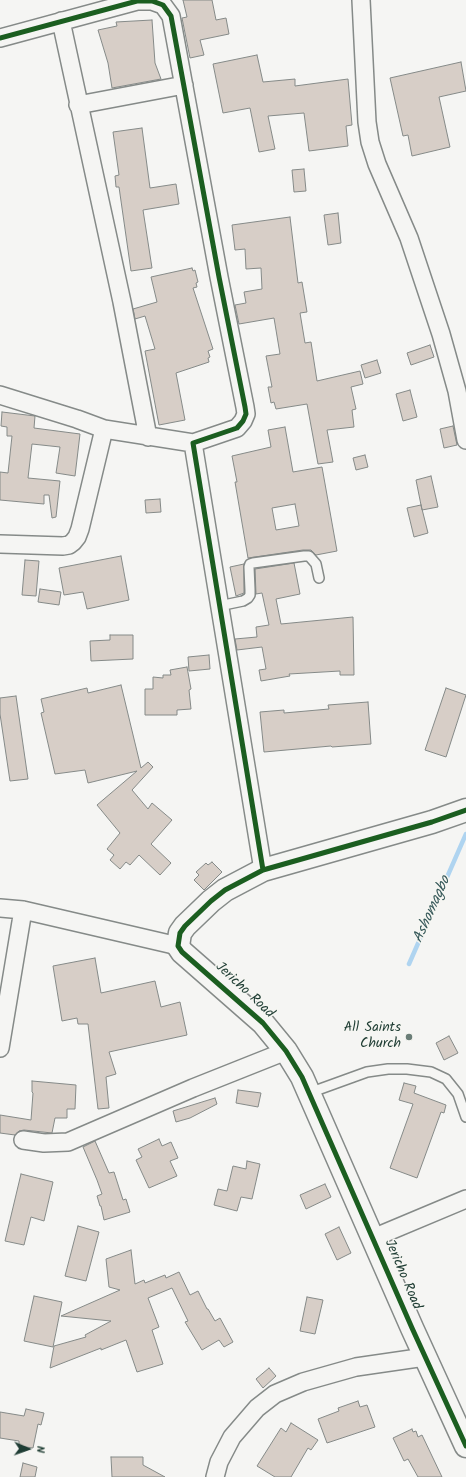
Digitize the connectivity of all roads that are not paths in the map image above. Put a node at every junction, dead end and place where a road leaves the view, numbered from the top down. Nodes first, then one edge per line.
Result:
1 (137, 0) edge
2 (361, 0) edge
3 (61, 21) junction
4 (0, 38) edge
5 (184, 85) junction
6 (78, 105) junction
7 (0, 395) edge
8 (104, 429) junction
9 (148, 437) junction
10 (466, 440) edge
11 (193, 443) junction
12 (0, 544) edge
13 (319, 578) dead end
14 (219, 606) junction
15 (466, 810) edge
16 (263, 870) junction
17 (0, 908) edge
18 (23, 910) junction
19 (178, 946) junction
20 (0, 1048) edge
21 (286, 1051) junction
22 (309, 1093) junction
23 (466, 1117) edge
24 (23, 1140) dead end
25 (466, 1199) edge
26 (373, 1238) junction
27 (425, 1357) junction
28 (466, 1446) edge
29 (215, 1477) edge

1 - 3 street
1 - 5 street
2 - 10 street
3 - 4 street
3 - 6 street
5 - 6 street
5 - 11 street
6 - 9 street
7 - 8 street
8 - 9 street
8 - 12 street
9 - 11 street
11 - 14 street
13 - 14 lane
14 - 16 street
15 - 16 street
16 - 19 street
17 - 18 street
18 - 19 street
18 - 20 street
19 - 21 street, Jericho Road
21 - 22 street, Jericho Road
21 - 24 street
22 - 23 lane
22 - 26 street, Jericho Road
25 - 26 street
26 - 27 street, Jericho Road
27 - 28 street, Jericho Road
27 - 29 street

